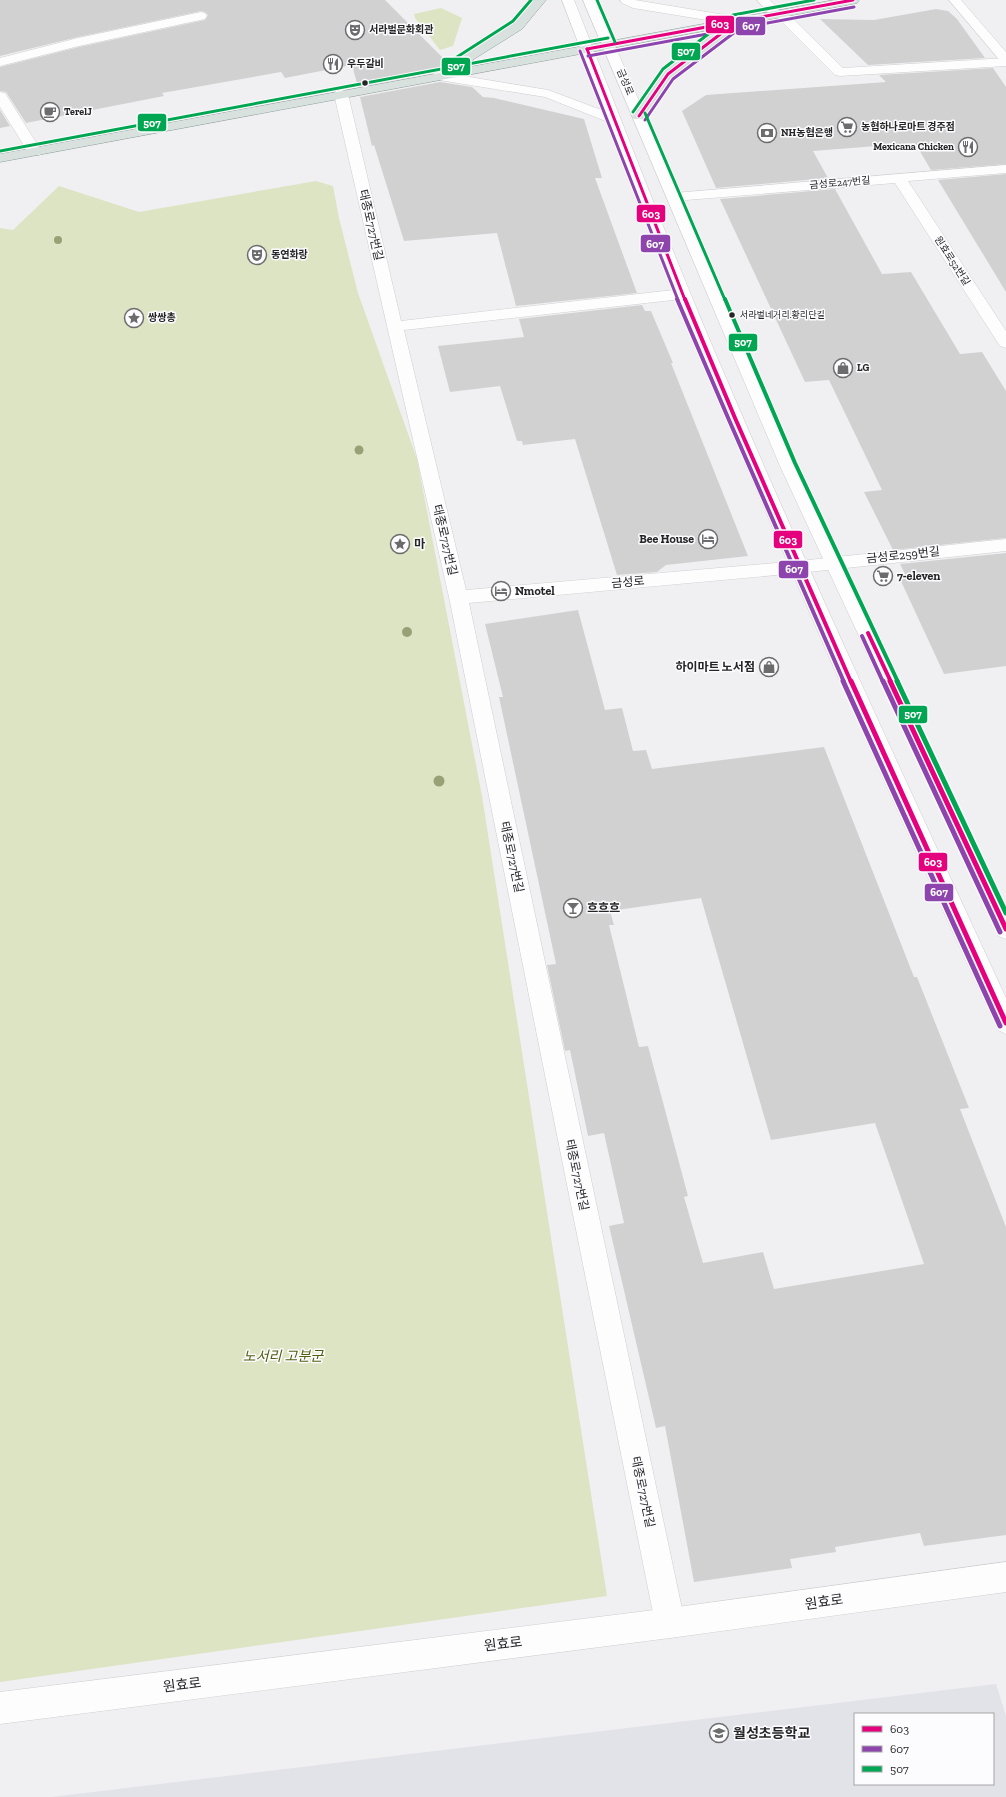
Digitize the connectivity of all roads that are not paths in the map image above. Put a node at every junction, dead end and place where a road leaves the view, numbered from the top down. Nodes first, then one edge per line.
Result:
1 (540, 0) edge
2 (568, 0) edge
3 (589, 0) edge
4 (626, 0) edge
5 (764, 0) edge
6 (853, 0) edge
7 (955, 0) edge
8 (778, 14) junction
9 (201, 16) dead end
10 (737, 21) junction
11 (609, 44) junction
12 (587, 49) junction
13 (1006, 61) edge
14 (0, 62) edge
15 (439, 76) junction
16 (341, 94) junction
17 (0, 96) edge
18 (639, 116) junction
19 (613, 119) junction
20 (35, 152) junction
21 (0, 158) edge
22 (1006, 169) edge
23 (899, 178) junction
24 (674, 196) junction
25 (682, 294) junction
26 (395, 326) junction
27 (1006, 343) edge
28 (1006, 545) edge
29 (835, 562) junction
30 (799, 567) junction
31 (458, 597) junction
32 (1006, 929) edge
33 (1006, 1023) edge
34 (1006, 1577) edge
35 (670, 1623) junction
36 (0, 1708) edge

1 - 15 main road
2 - 12 street, 금성로
3 - 11 street, 금성로
4 - 10 street
5 - 8 street
6 - 8 main road
7 - 13 street
8 - 10 main road
8 - 13 street
9 - 14 street
10 - 11 main road
10 - 18 main road
11 - 12 main road
11 - 18 street, 금성로
12 - 15 main road
12 - 19 street, 금성로
15 - 16 main road
15 - 19 street
16 - 20 main road
16 - 26 street, 태종로727번길
17 - 20 street
18 - 24 street, 금성로
19 - 25 street, 금성로
20 - 21 main road
22 - 23 street, 금성로247번길
23 - 24 street, 금성로247번길
23 - 27 street, 원효로52번길
24 - 29 street, 금성로
25 - 26 street
25 - 30 street, 금성로
26 - 31 street, 태종로727번길
28 - 29 street, 금성로259번길
29 - 30 street, 금성로259번길
29 - 32 street, 금성로
30 - 31 street, 금성로
30 - 33 street, 금성로
31 - 35 street, 태종로727번길
34 - 35 street, 원효로
35 - 36 street, 원효로

